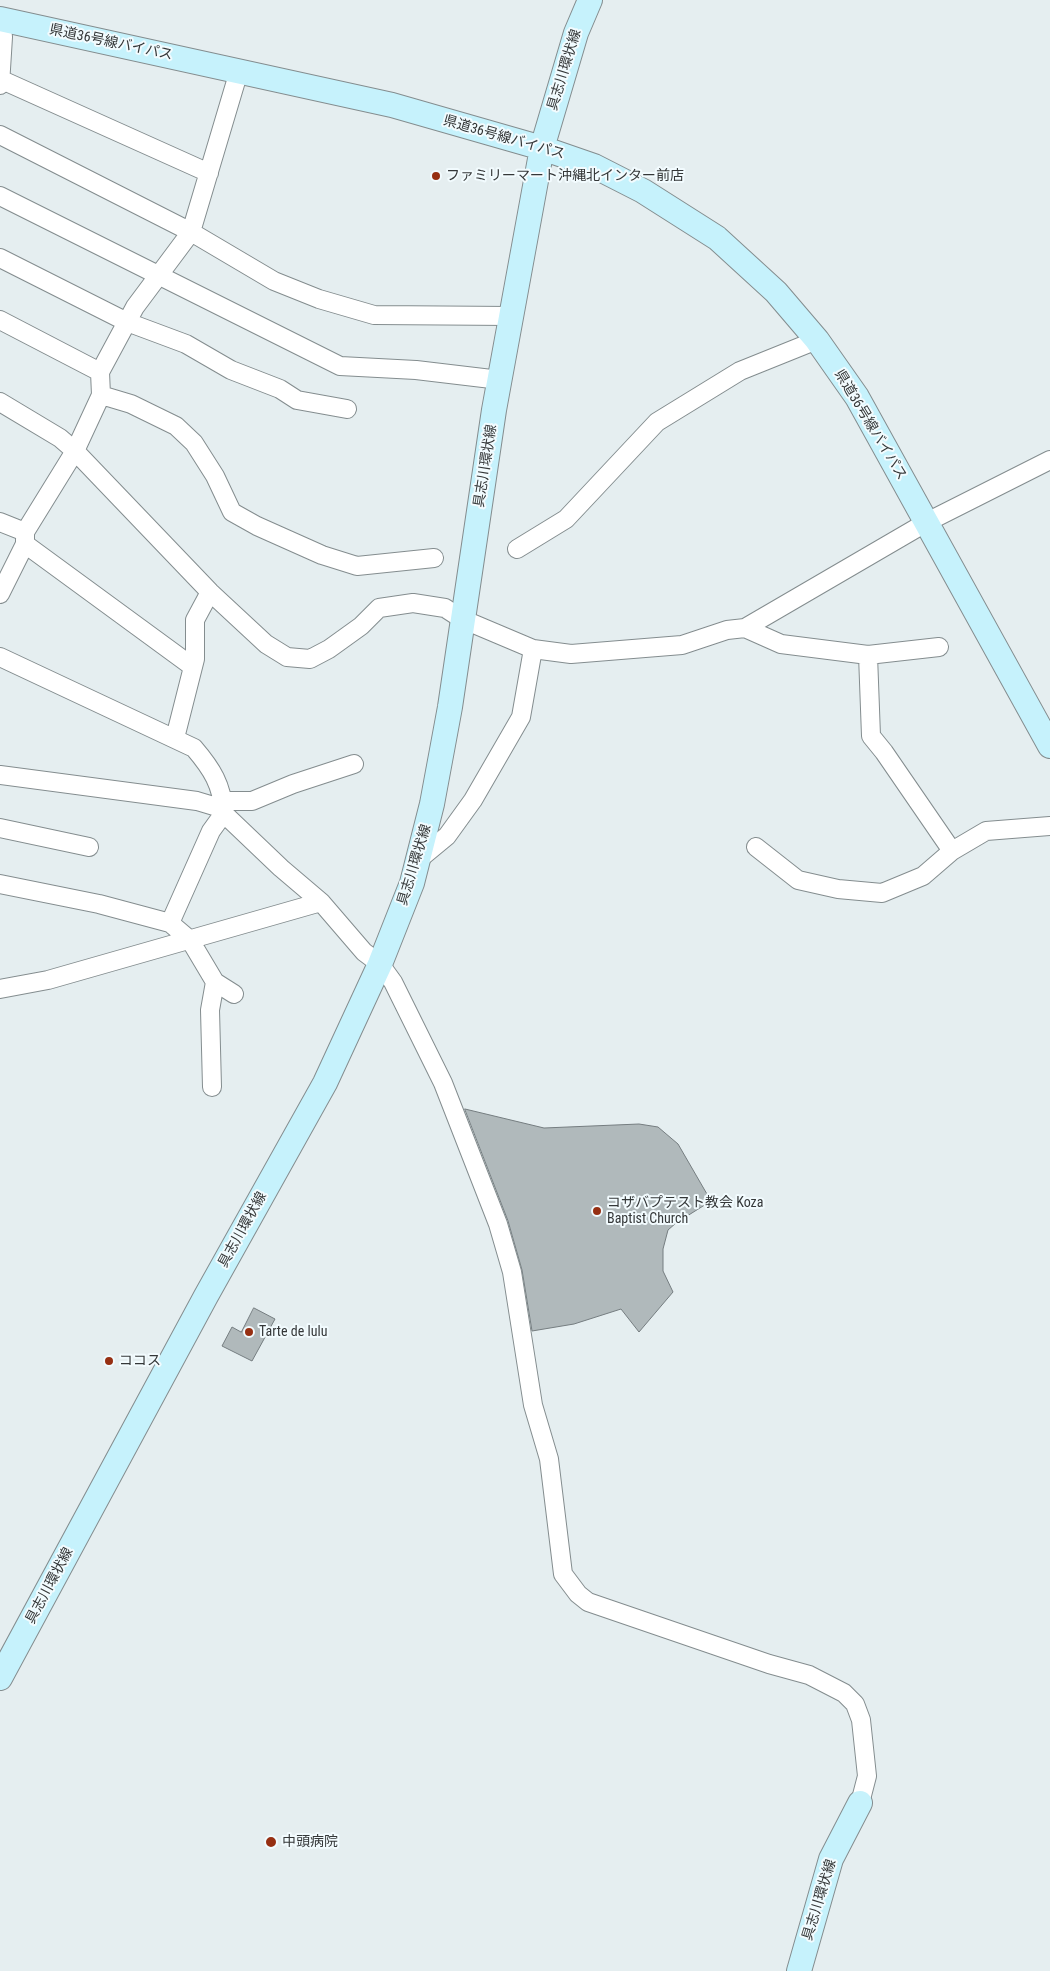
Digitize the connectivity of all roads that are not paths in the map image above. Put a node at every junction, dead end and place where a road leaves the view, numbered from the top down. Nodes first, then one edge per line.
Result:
1 (590, 0) edge
2 (0, 19) edge
3 (239, 71) junction
4 (1, 82) edge
5 (0, 135) edge
6 (542, 148) junction
7 (209, 173) junction
8 (0, 196) edge
9 (191, 232) junction
10 (0, 258) edge
11 (159, 277) junction
12 (511, 316) junction
13 (0, 320) edge
14 (127, 322) junction
15 (817, 340) junction
16 (100, 372) junction
17 (500, 380) junction
18 (101, 395) junction
19 (0, 402) edge
20 (347, 409) dead end
21 (75, 451) junction
22 (1050, 460) edge
23 (0, 522) edge
24 (927, 522) junction
25 (25, 538) junction
26 (517, 549) dead end
27 (434, 558) dead end
28 (210, 592) junction
29 (0, 594) edge
30 (462, 619) junction
31 (745, 628) junction
32 (938, 647) dead end
33 (533, 649) junction
34 (868, 655) junction
35 (0, 657) edge
36 (193, 667) junction
37 (175, 738) junction
38 (1050, 746) edge
39 (354, 764) dead end
40 (0, 775) edge
41 (224, 807) junction
42 (1050, 826) edge
43 (0, 828) edge
44 (89, 847) dead end
45 (756, 847) dead end
46 (952, 851) junction
47 (418, 860) junction
48 (0, 884) edge
49 (321, 902) junction
50 (170, 923) junction
51 (190, 940) junction
52 (380, 964) junction
53 (215, 982) junction
54 (0, 989) edge
55 (234, 994) dead end
56 (212, 1087) dead end
57 (0, 1678) edge
58 (860, 1803) joint
59 (799, 1971) edge

1 - 6 main road, 具志川環状線
2 - 3 main road, 県道36号線バイパス
2 - 4 street
3 - 6 main road, 県道36号線バイパス
3 - 7 street
4 - 7 street
5 - 9 street
6 - 12 main road, 具志川環状線
6 - 15 main road, 県道36号線バイパス
7 - 9 street
8 - 11 street
9 - 11 street
9 - 12 street
10 - 14 street
11 - 14 street
11 - 17 street
12 - 17 main road, 具志川環状線
13 - 16 street
14 - 16 street
14 - 20 street
15 - 24 main road, 県道36号線バイパス
15 - 26 street
16 - 18 street
17 - 30 main road, 具志川環状線
18 - 21 street
18 - 27 street
19 - 21 street
21 - 25 street
21 - 28 street
22 - 24 street
23 - 25 street
24 - 31 street
24 - 38 main road, 県道36号線バイパス
25 - 29 street
25 - 36 street
28 - 30 street
28 - 36 street
30 - 33 street
30 - 47 main road, 具志川環状線
31 - 33 street
31 - 34 street
32 - 34 street
33 - 47 street
34 - 46 street
35 - 37 street
36 - 37 street
37 - 41 street
39 - 41 street
40 - 41 street
41 - 49 street
41 - 50 street
42 - 46 street
43 - 44 street
45 - 46 street
47 - 52 main road, 具志川環状線
48 - 50 street
49 - 51 street
49 - 52 street
50 - 51 street
51 - 53 street
51 - 54 street
52 - 57 main road, 具志川環状線
52 - 58 street
53 - 55 street
53 - 56 street
58 - 59 main road, 具志川環状線

